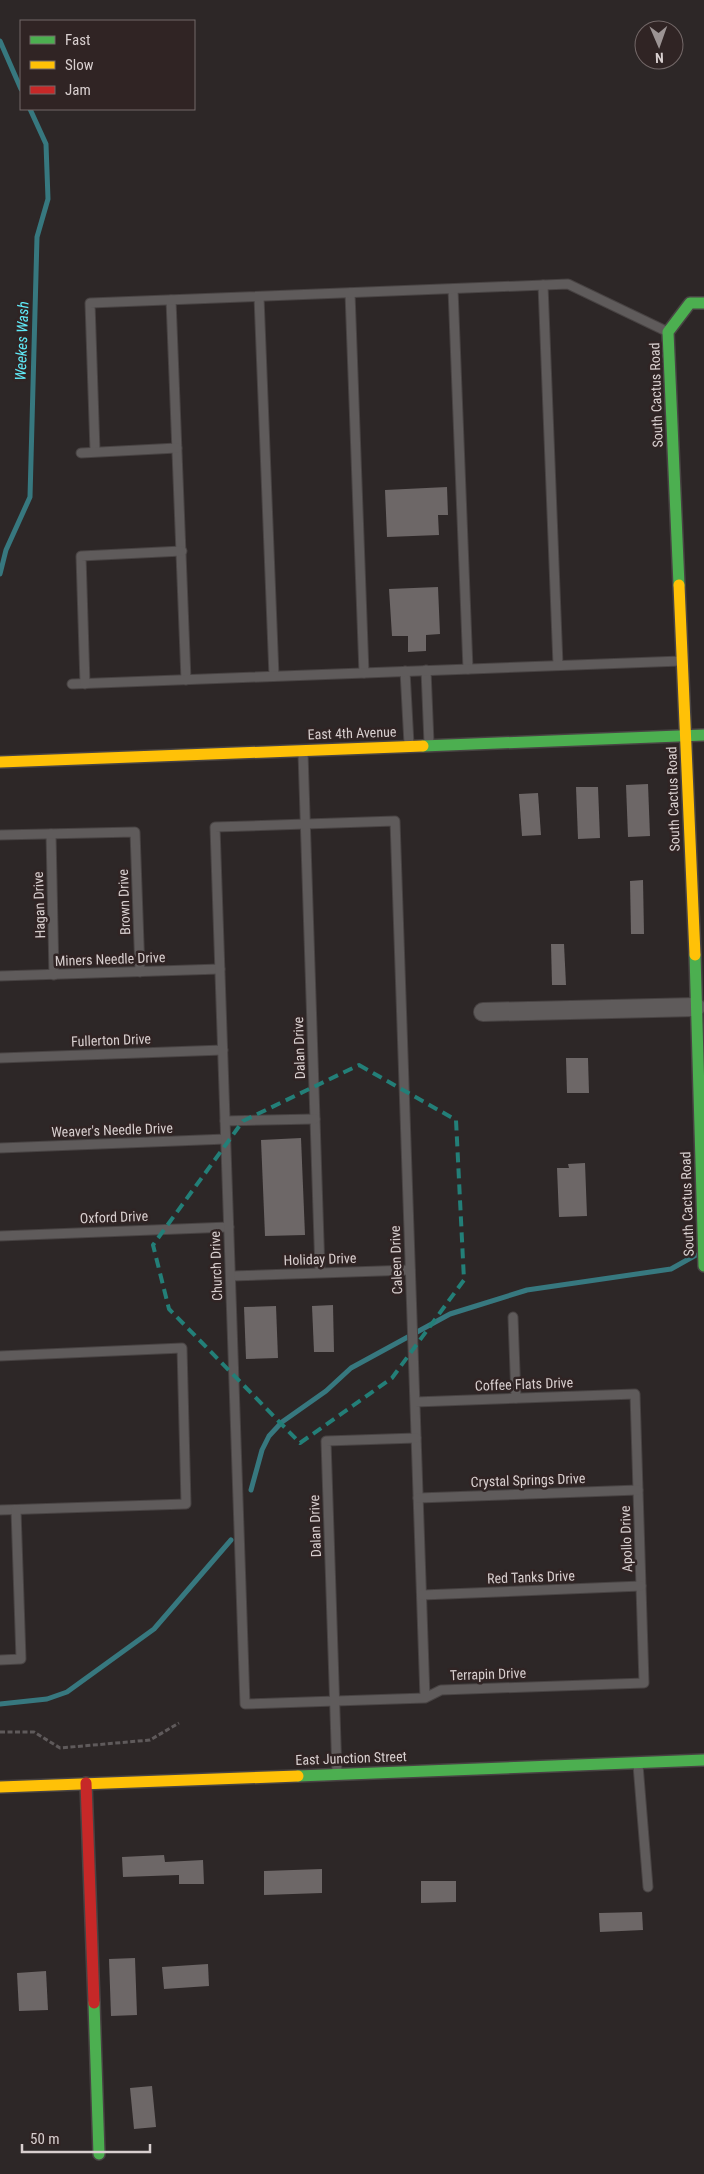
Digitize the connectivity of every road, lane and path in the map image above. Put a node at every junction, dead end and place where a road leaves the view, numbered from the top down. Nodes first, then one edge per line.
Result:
1 (542, 285) junction
2 (452, 289) junction
3 (350, 293) junction
4 (259, 296) junction
5 (171, 300) junction
6 (704, 303) edge
7 (668, 332) junction
8 (177, 448) junction
9 (95, 452) junction
10 (81, 453) dead end
11 (182, 551) junction
12 (682, 661) junction
13 (558, 666) junction
14 (468, 669) junction
15 (426, 670) junction
16 (405, 671) junction
17 (364, 673) junction
18 (274, 676) junction
19 (186, 680) junction
20 (72, 684) dead end
21 (85, 684) junction
22 (686, 735) junction
23 (704, 735) edge
24 (409, 746) junction
25 (430, 746) junction
26 (303, 750) junction
27 (0, 762) edge
28 (305, 824) junction
29 (51, 834) junction
30 (0, 835) edge
31 (220, 969) junction
32 (140, 972) junction
33 (54, 974) junction
34 (0, 976) edge
35 (700, 976) edge
36 (696, 1006) junction
37 (483, 1012) dead end
38 (223, 1050) junction
39 (0, 1058) edge
40 (315, 1119) junction
41 (225, 1121) junction
42 (226, 1139) junction
43 (0, 1148) edge
44 (229, 1227) junction
45 (0, 1236) edge
46 (704, 1266) edge
47 (410, 1270) junction
48 (320, 1272) junction
49 (230, 1276) junction
50 (513, 1317) dead end
51 (0, 1356) edge
52 (634, 1394) joint
53 (516, 1398) junction
54 (415, 1402) junction
55 (416, 1438) junction
56 (638, 1490) junction
57 (418, 1498) junction
58 (0, 1510) edge
59 (16, 1510) junction
60 (641, 1586) junction
61 (422, 1595) junction
62 (0, 1660) edge
63 (644, 1683) joint
64 (425, 1698) junction
65 (335, 1700) junction
66 (245, 1704) joint
67 (179, 1722) dead end
68 (0, 1732) edge
69 (704, 1760) edge
70 (638, 1762) junction
71 (337, 1774) junction
72 (86, 1783) junction
73 (0, 1787) edge
74 (648, 1887) dead end
75 (99, 2154) dead end

1 - 2 lane
1 - 7 lane
1 - 13 lane
2 - 3 lane
2 - 14 lane
3 - 4 lane
3 - 17 lane
4 - 5 lane
4 - 18 lane
5 - 8 lane
5 - 9 lane
6 - 7 street
7 - 12 street, South Cactus Road
8 - 9 lane
8 - 11 lane
9 - 10 lane
11 - 19 lane
11 - 21 lane
12 - 13 lane
12 - 22 street, South Cactus Road
13 - 14 lane
14 - 15 lane
15 - 16 lane
15 - 25 lane
16 - 17 lane
16 - 24 lane
17 - 18 lane
18 - 19 lane
19 - 21 lane
20 - 21 lane
22 - 23 street, East 4th Avenue
22 - 25 street, East 4th Avenue
22 - 35 street, South Cactus Road
24 - 25 street, East 4th Avenue
24 - 26 street, East 4th Avenue
26 - 27 street, East 4th Avenue
26 - 28 lane, Dalan Drive
28 - 31 lane, Church Drive
28 - 40 lane, Dalan Drive
28 - 47 lane, Caleen Drive
29 - 30 lane
29 - 32 lane, Brown Drive
29 - 33 lane, Hagan Drive
31 - 32 lane, Miners Needle Drive
31 - 38 lane, Church Drive
32 - 33 lane, Miners Needle Drive
33 - 34 lane, Miners Needle Drive
35 - 36 street, South Cactus Road
36 - 37 street
36 - 46 street, South Cactus Road
38 - 39 lane, Fullerton Drive
38 - 41 lane, Church Drive
40 - 41 lane
40 - 48 lane, Dalan Drive
41 - 42 lane, Church Drive
42 - 43 lane, Weaver's Needle Drive
42 - 44 lane, Church Drive
44 - 45 lane, Oxford Drive
44 - 49 lane, Church Drive
47 - 48 lane, Holiday Drive
47 - 54 lane, Caleen Drive
48 - 49 lane, Holiday Drive
49 - 66 lane, Church Drive
50 - 53 lane
51 - 59 lane
52 - 53 lane, Coffee Flats Drive
52 - 56 lane, Apollo Drive
53 - 54 lane, Coffee Flats Drive
54 - 55 lane, Caleen Drive
55 - 57 lane, Caleen Drive
55 - 65 lane, Dalan Drive
56 - 57 lane, Crystal Springs Drive
56 - 60 lane, Apollo Drive
57 - 61 lane, Caleen Drive
58 - 59 lane
59 - 62 lane
60 - 61 lane, Red Tanks Drive
60 - 63 lane, Apollo Drive
61 - 64 lane, Caleen Drive
63 - 64 lane, Terrapin Drive
64 - 65 lane, Terrapin Drive
65 - 66 lane, Terrapin Drive
65 - 71 lane
67 - 68 path
69 - 70 street, East Junction Street
70 - 71 street, East Junction Street
70 - 74 lane
71 - 72 street, East Junction Street
72 - 73 street, East Junction Street
72 - 75 street

